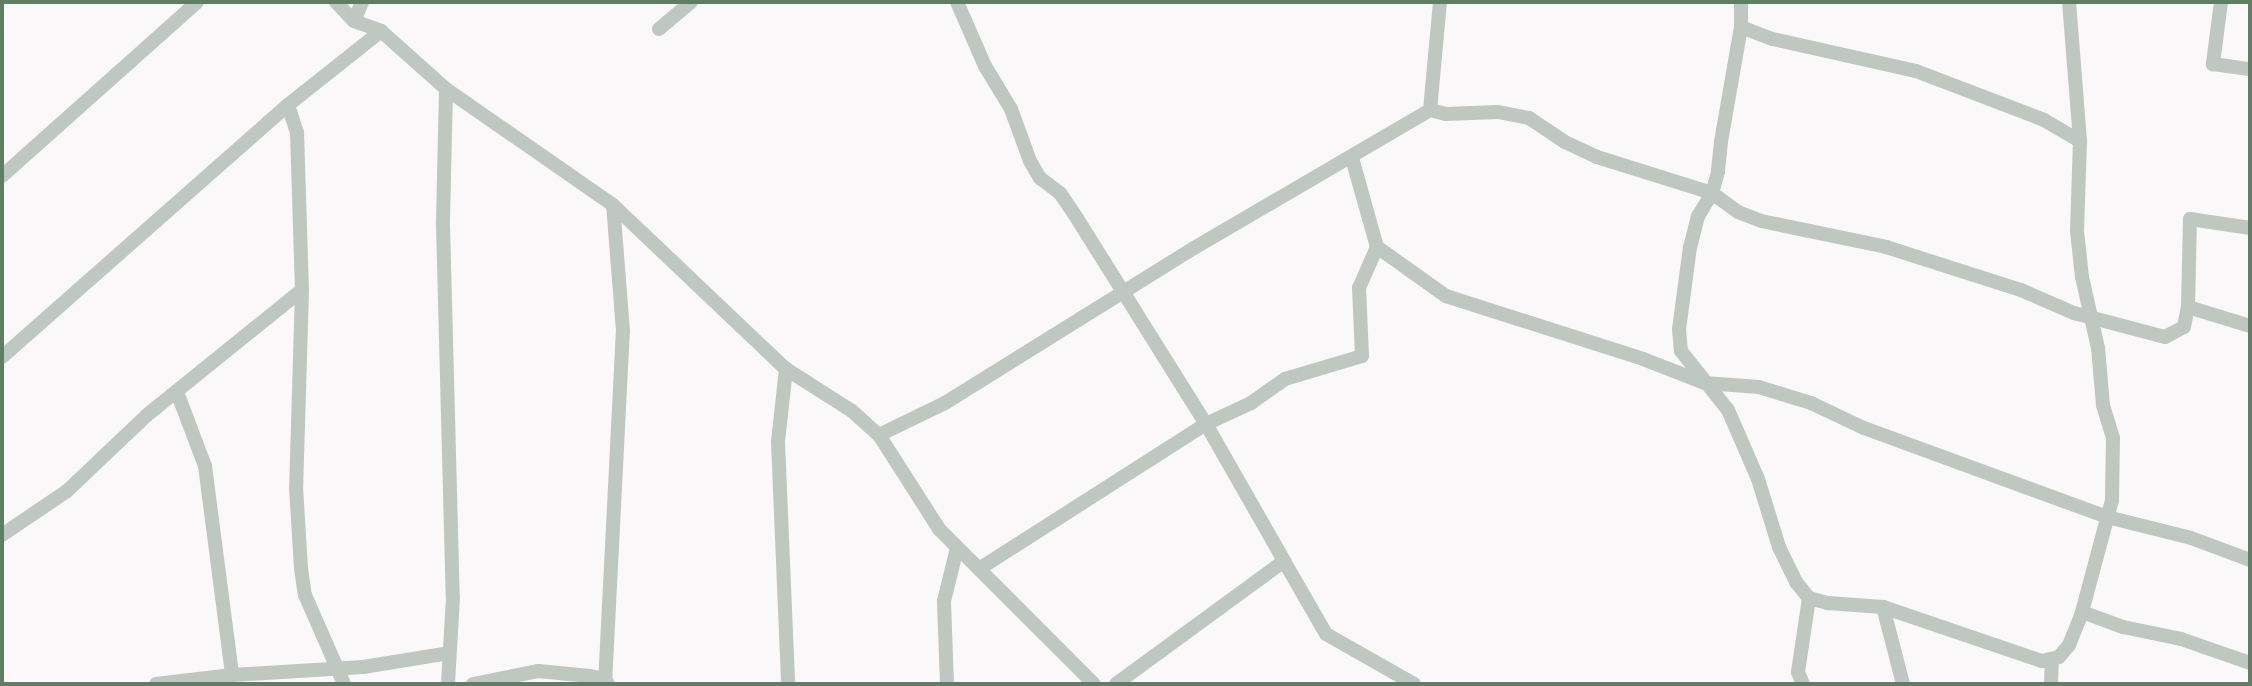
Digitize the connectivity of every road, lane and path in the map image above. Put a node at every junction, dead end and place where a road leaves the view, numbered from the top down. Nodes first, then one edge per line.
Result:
1 (197, 2) edge
2 (336, 2) edge
3 (362, 2) edge
4 (691, 2) edge
5 (957, 2) edge
6 (1440, 2) edge
7 (1741, 2) edge
8 (2069, 2) edge
9 (2221, 2) edge
10 (354, 21) junction
11 (1741, 27) junction
12 (659, 29) dead end
13 (381, 31) junction
14 (2250, 69) edge
15 (446, 89) junction
16 (288, 105) junction
17 (1430, 110) junction
18 (2080, 141) junction
19 (1352, 158) junction
20 (2, 176) edge
21 (1712, 193) junction
22 (613, 205) junction
23 (2250, 228) edge
24 (1377, 247) junction
25 (302, 290) junction
26 (1122, 293) junction
27 (2188, 307) junction
28 (2091, 318) junction
29 (2250, 326) edge
30 (2, 357) edge
31 (786, 369) junction
32 (1705, 383) junction
33 (177, 392) junction
34 (1206, 424) junction
35 (878, 435) junction
36 (2107, 517) junction
37 (2, 535) edge
38 (957, 548) junction
39 (2250, 560) edge
40 (1284, 561) junction
41 (979, 569) junction
42 (1809, 598) junction
43 (1883, 607) junction
44 (2082, 612) junction
45 (449, 653) junction
46 (2052, 659) junction
47 (2250, 663) edge
48 (339, 668) junction
49 (232, 675) junction
50 (202, 681) edge
51 (606, 682) edge
52 (1409, 683) edge
53 (156, 684) edge
54 (344, 684) edge
55 (448, 684) edge
56 (473, 684) edge
57 (788, 684) edge
58 (947, 684) edge
59 (1094, 684) edge
60 (1116, 684) edge
61 (1802, 684) edge
62 (1903, 684) edge
63 (2051, 684) edge

1 - 20 street
2 - 10 street
3 - 10 street
4 - 12 street
5 - 26 street
6 - 17 street
7 - 11 street
8 - 18 street
9 - 14 street
10 - 13 street
11 - 18 street
11 - 21 street
13 - 15 street
13 - 16 street
15 - 22 street
15 - 45 street
16 - 25 street
16 - 30 street
17 - 19 street
17 - 21 street
18 - 28 street
19 - 24 street
19 - 26 street
21 - 28 street
21 - 32 street
22 - 31 street
22 - 51 street
23 - 27 street
24 - 32 street
24 - 34 street
25 - 33 street
25 - 48 street
26 - 34 street
26 - 35 street
27 - 28 street
27 - 29 street
28 - 36 street
31 - 35 street
31 - 57 street
32 - 36 street
32 - 42 street
33 - 37 street
33 - 49 street
34 - 40 street
34 - 41 street
35 - 38 street
36 - 39 street
36 - 44 street
38 - 41 street
38 - 58 street
40 - 52 street
40 - 60 street
41 - 59 street
42 - 43 street
42 - 61 street
43 - 46 street
43 - 62 street
44 - 46 street
44 - 47 street
45 - 48 street
45 - 55 street
46 - 63 street
48 - 49 street
48 - 54 street
49 - 50 street
50 - 53 street
51 - 56 street

